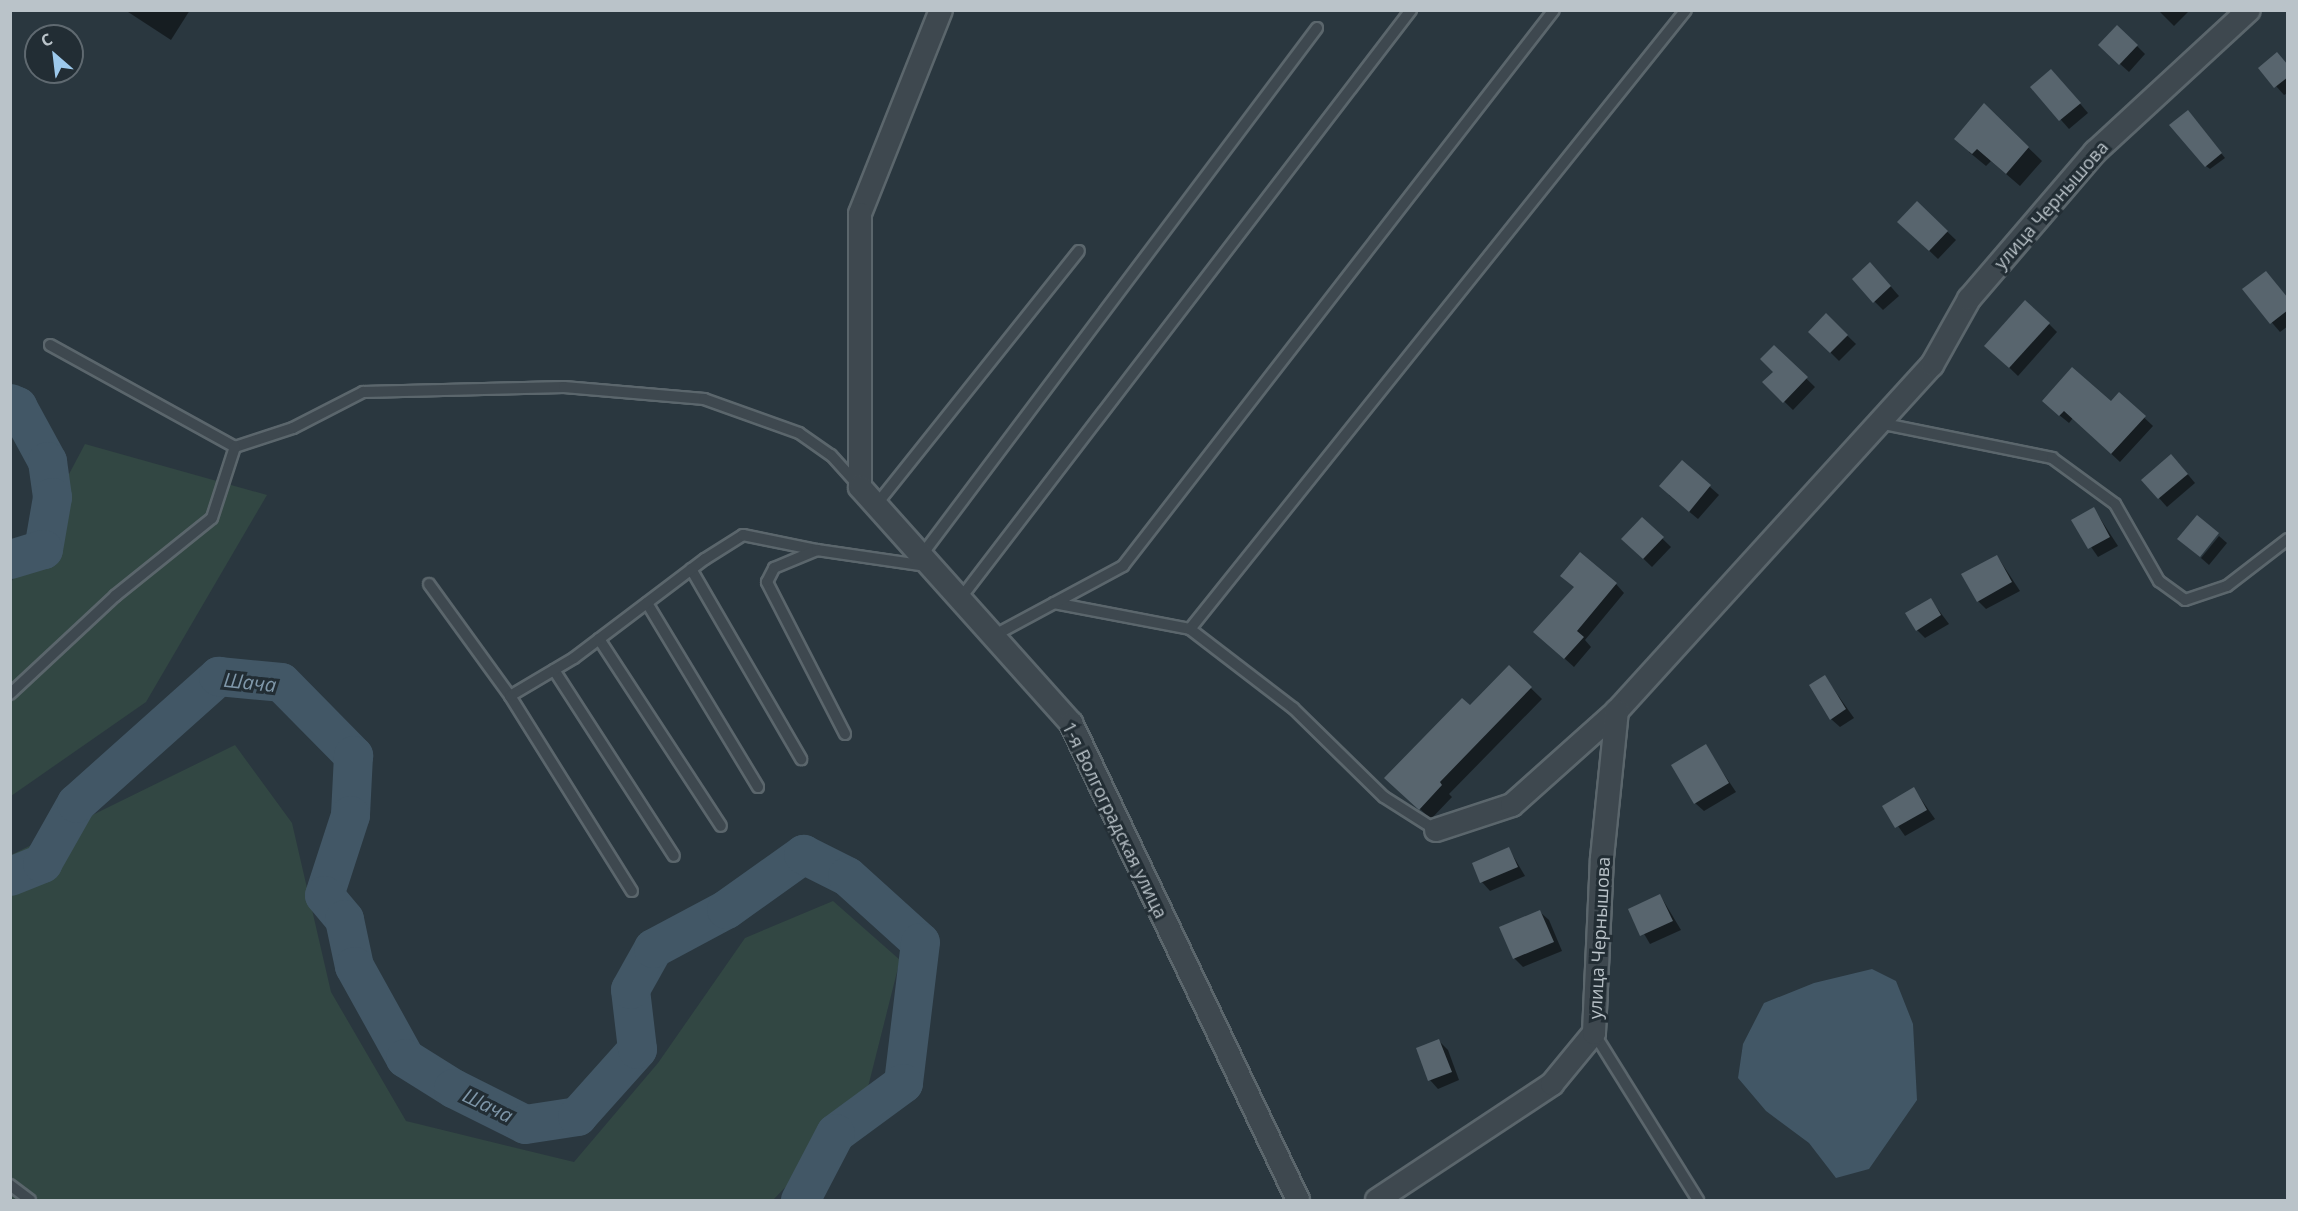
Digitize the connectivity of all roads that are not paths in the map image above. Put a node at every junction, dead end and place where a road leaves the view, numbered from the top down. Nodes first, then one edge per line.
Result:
1 (940, 10) edge
2 (1411, 10) edge
3 (1554, 10) edge
4 (1686, 10) edge
5 (2249, 10) edge
6 (1317, 28) dead end
7 (1079, 251) dead end
8 (50, 345) dead end
9 (1879, 423) junction
10 (235, 447) junction
11 (860, 487) junction
12 (876, 505) junction
13 (2288, 539) edge
14 (817, 550) junction
15 (926, 561) junction
16 (691, 569) junction
17 (429, 584) dead end
18 (960, 599) junction
19 (647, 603) junction
20 (1054, 603) junction
21 (1190, 629) junction
22 (993, 636) junction
23 (599, 639) junction
24 (554, 670) junction
25 (10, 694) edge
26 (510, 696) junction
27 (1617, 711) junction
28 (845, 734) dead end
29 (801, 759) dead end
30 (758, 787) dead end
31 (721, 826) dead end
32 (1436, 830) joint
33 (674, 856) dead end
34 (632, 891) dead end
35 (1594, 1033) junction
36 (10, 1185) edge
37 (30, 1200) edge
38 (1298, 1200) edge
39 (1377, 1200) edge
40 (1698, 1200) edge

1 - 11 street
2 - 18 lane
3 - 20 lane
4 - 21 lane
5 - 9 street, улица Чернышова
6 - 15 lane
7 - 12 lane
8 - 10 lane
9 - 13 lane
9 - 27 street, улица Чернышова
10 - 11 lane
10 - 25 lane
11 - 12 street, 1-я Волгоградская улица
12 - 15 street, 1-я Волгоградская улица
14 - 15 lane
14 - 16 lane
14 - 28 lane
15 - 18 street, 1-я Волгоградская улица
16 - 19 lane
16 - 29 lane
17 - 26 lane
18 - 22 street, 1-я Волгоградская улица
19 - 23 lane
19 - 30 lane
20 - 21 lane
20 - 22 lane
21 - 32 lane
22 - 38 street, 1-я Волгоградская улица
23 - 24 lane
23 - 31 lane
24 - 26 lane
24 - 33 lane
26 - 34 lane
27 - 32 street, улица Чернышова
27 - 35 street, улица Чернышова
35 - 39 street, улица Чернышова
35 - 40 lane
36 - 37 lane

